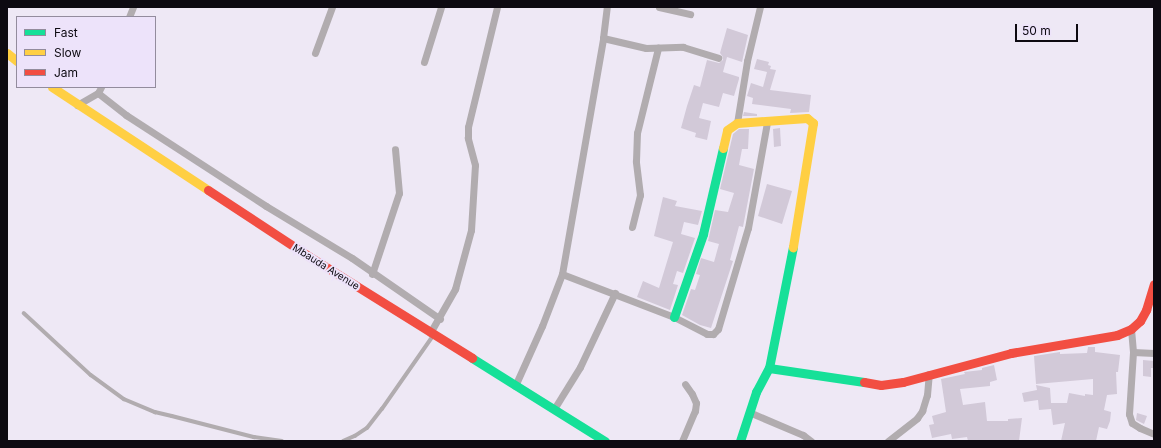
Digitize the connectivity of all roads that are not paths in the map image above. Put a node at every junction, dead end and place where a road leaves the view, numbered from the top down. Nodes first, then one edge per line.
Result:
1 (134, 7) edge
2 (332, 7) edge
3 (441, 7) edge
4 (497, 7) edge
5 (606, 7) edge
6 (659, 7) edge
7 (760, 7) edge
8 (690, 14) dead end
9 (130, 16) edge
10 (603, 38) junction
11 (658, 48) junction
12 (7, 53) edge
13 (315, 53) dead end
14 (718, 58) dead end
15 (16, 60) edge
16 (424, 62) dead end
17 (53, 88) edge
18 (100, 90) edge
19 (77, 105) junction
20 (768, 122) junction
21 (737, 123) junction
22 (395, 149) dead end
23 (632, 227) dead end
24 (372, 274) junction
25 (562, 274) junction
26 (1154, 284) edge
27 (615, 293) junction
28 (24, 313) dead end
29 (674, 317) junction
30 (440, 319) junction
31 (1131, 329) junction
32 (432, 334) junction
33 (1133, 352) junction
34 (1154, 353) edge
35 (769, 368) junction
36 (929, 374) junction
37 (685, 384) dead end
38 (515, 386) junction
39 (554, 409) junction
40 (749, 412) junction
41 (1154, 434) edge
42 (282, 441) edge
43 (343, 441) edge
44 (605, 441) edge
45 (682, 441) edge
46 (740, 441) edge
47 (811, 441) edge
48 (888, 441) edge

1 - 9 street
2 - 13 street
3 - 16 street
4 - 30 street
5 - 10 street
6 - 8 street
7 - 21 street
10 - 11 street
10 - 25 street
11 - 14 street
11 - 23 street
12 - 15 street
17 - 19 street, Mbauda Avenue
18 - 19 street
18 - 24 street
19 - 32 street, Mbauda Avenue
20 - 21 street
20 - 29 street
20 - 35 street
21 - 29 street
22 - 24 street
24 - 30 street
25 - 27 street
25 - 38 street
26 - 31 street
27 - 29 street
27 - 39 street
28 - 42 lane
30 - 32 street
31 - 33 street
31 - 36 street
32 - 38 street, Mbauda Avenue
32 - 43 lane
33 - 34 street
33 - 41 street
35 - 36 street
35 - 40 street
36 - 48 street
37 - 45 street
38 - 39 street, Mbauda Avenue
39 - 44 street, Mbauda Avenue
40 - 46 street
40 - 47 street

